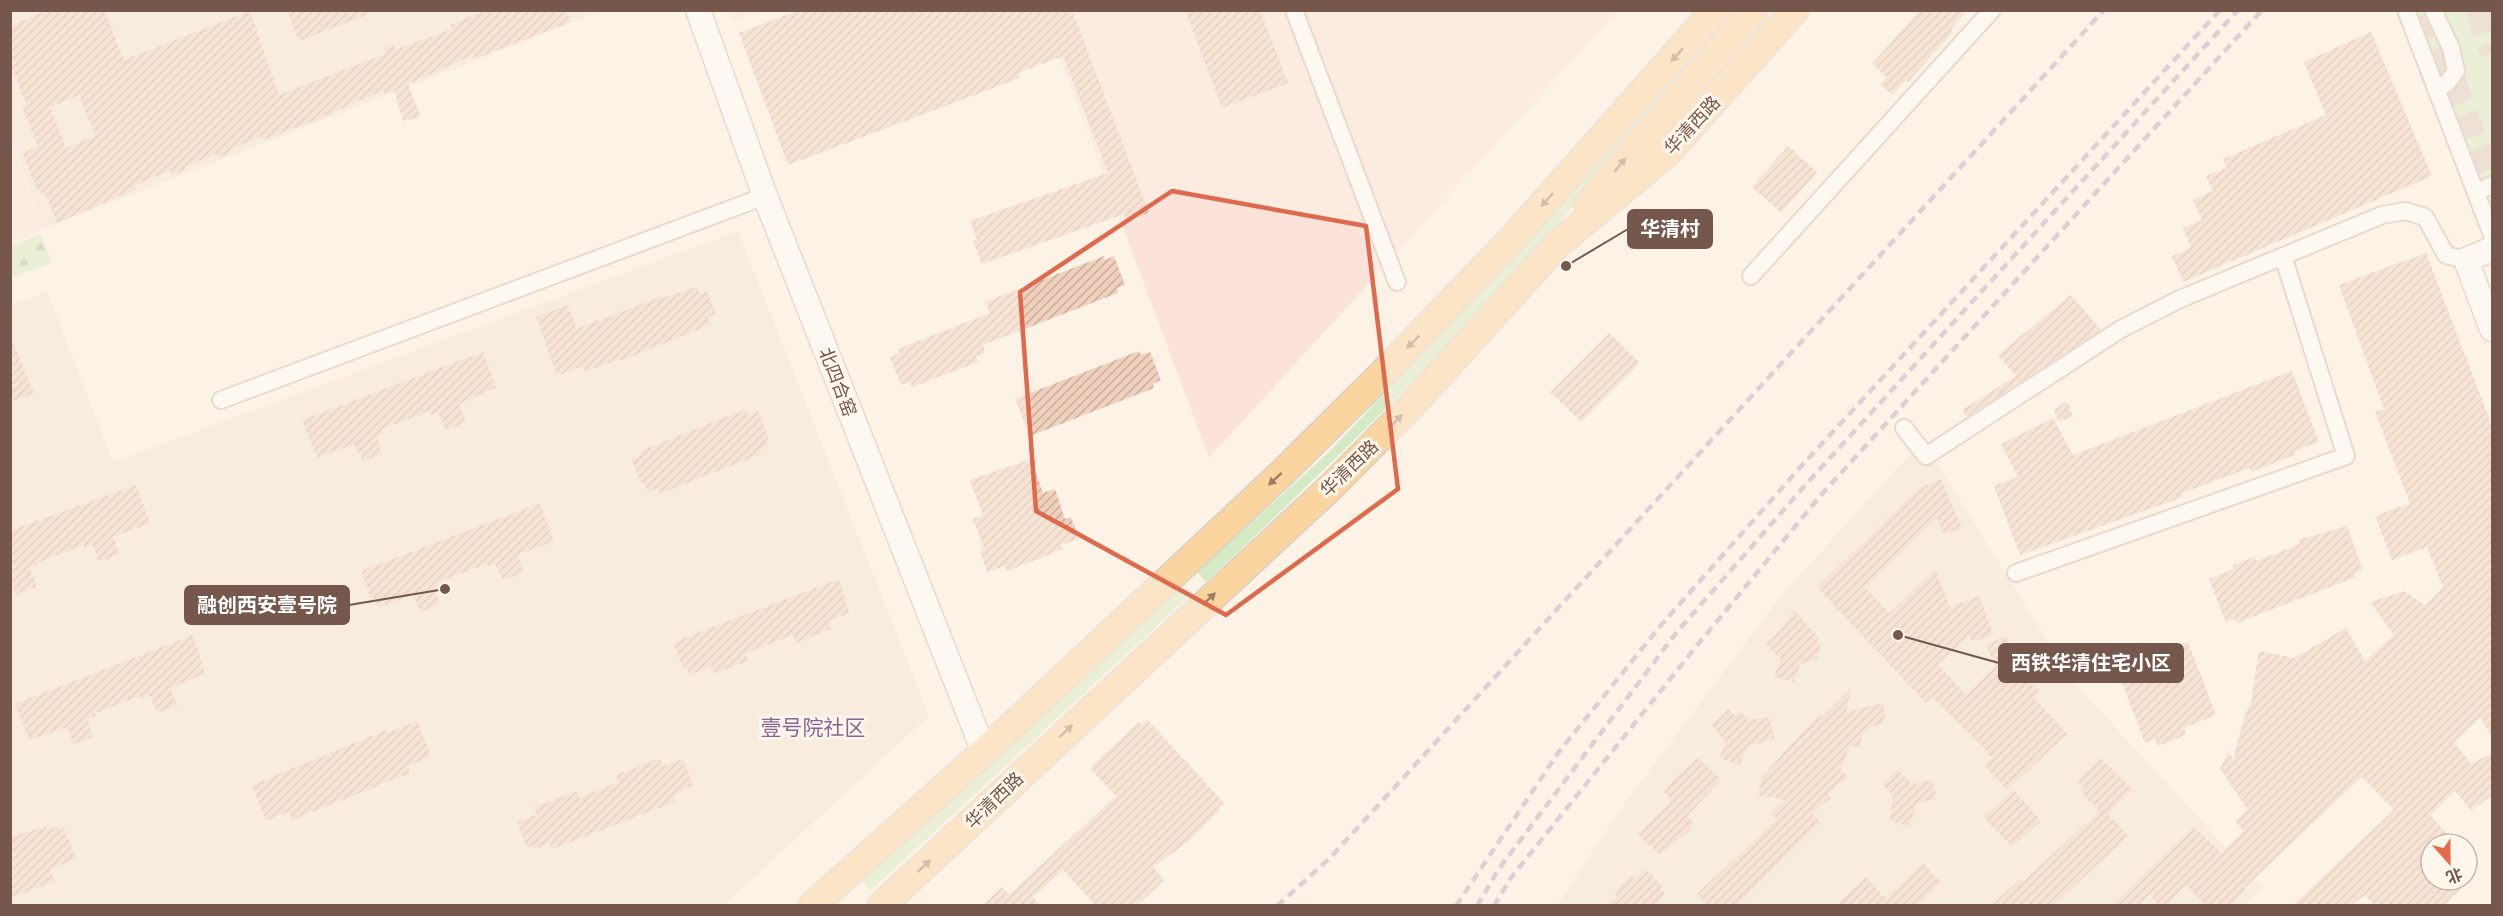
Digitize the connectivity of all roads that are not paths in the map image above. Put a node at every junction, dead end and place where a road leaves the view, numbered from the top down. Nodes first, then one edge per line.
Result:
1 (698, 10) edge
2 (1294, 10) edge
3 (1716, 10) edge
4 (1754, 10) edge
5 (1795, 10) edge
6 (1992, 10) edge
7 (2406, 10) edge
8 (2433, 10) edge
9 (2436, 89) junction
10 (2493, 185) edge
11 (2476, 192) junction
12 (765, 196) junction
13 (2493, 235) edge
14 (1558, 244) junction
15 (2493, 249) edge
16 (2283, 256) junction
17 (2466, 260) junction
18 (1751, 276) dead end
19 (1397, 282) dead end
20 (2493, 329) edge
21 (221, 400) dead end
22 (1904, 428) dead end
23 (2016, 573) dead end
24 (984, 752) junction
25 (812, 905) edge
26 (881, 906) edge

1 - 12 street, 北四合窑
2 - 19 street
3 -> 24 main road
14 -> 4 main road
5 - 14 main road, 华清西路
6 - 18 street
7 - 9 street
8 - 9 street
9 - 11 street
10 - 11 street
11 - 13 street
12 - 21 street
12 - 24 street, 北四合窑
26 -> 14 main road, 华清西路
15 - 17 street
16 - 17 street
16 - 22 street
16 - 23 street
17 - 20 street
24 - 25 main road

